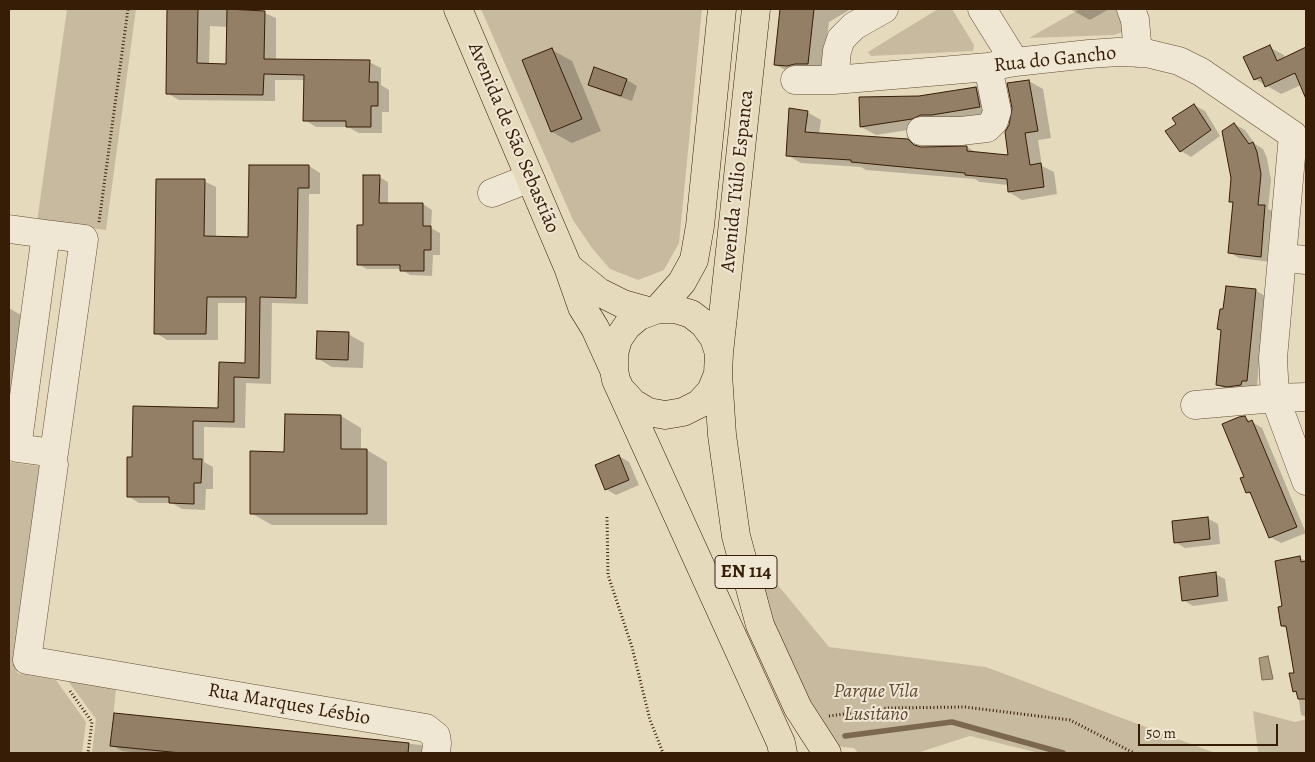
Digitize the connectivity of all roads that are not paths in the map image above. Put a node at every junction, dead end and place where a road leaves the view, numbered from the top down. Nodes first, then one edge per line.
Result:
1 (458, 9) edge
2 (722, 9) edge
3 (756, 9) edge
4 (884, 9) edge
5 (982, 9) edge
6 (1131, 9) edge
7 (1138, 53) junction
8 (1015, 62) junction
9 (988, 67) junction
10 (795, 80) dead end
11 (834, 80) junction
12 (921, 131) dead end
13 (1300, 131) edge
14 (530, 178) junction
15 (492, 193) dead end
16 (9, 229) edge
17 (46, 234) junction
18 (1294, 259) edge
19 (568, 267) junction
20 (653, 310) junction
21 (718, 364) junction
22 (617, 379) junction
23 (1274, 398) junction
24 (1306, 398) edge
25 (1195, 405) dead end
26 (54, 464) dead end
27 (1306, 481) edge
28 (436, 753) edge
29 (783, 753) edge
30 (827, 753) edge

1 - 14 main road, Avenida de São Sebastião
2 - 20 main road, Avenida Túlio Espanca
3 - 21 main road, Avenida Túlio Espanca
4 - 11 street
5 - 8 street
6 - 7 street
7 - 8 street, Rua do Gancho
7 - 13 street, Rua do Gancho
8 - 9 street, Rua do Gancho
9 - 11 street, Rua do Gancho
9 - 12 street
10 - 11 street, Rua do Gancho
13 - 18 street
14 - 15 street
14 - 19 main road, Avenida de São Sebastião
16 - 17 street
17 - 17 street
18 - 23 street
19 - 20 main road, Avenida de São Sebastião
19 - 22 main road, Avenida de São Sebastião
20 - 21 main road, Avenida Túlio Espanca
20 - 22 main road, Avenida Túlio Espanca
21 - 22 main road, Avenida Túlio Espanca
21 - 30 main road, Avenida Túlio Espanca / EN 114
22 - 29 main road, Avenida Túlio Espanca / EN 114
23 - 24 street
23 - 25 street
23 - 27 street
26 - 28 street, Rua Marques Lésbio

